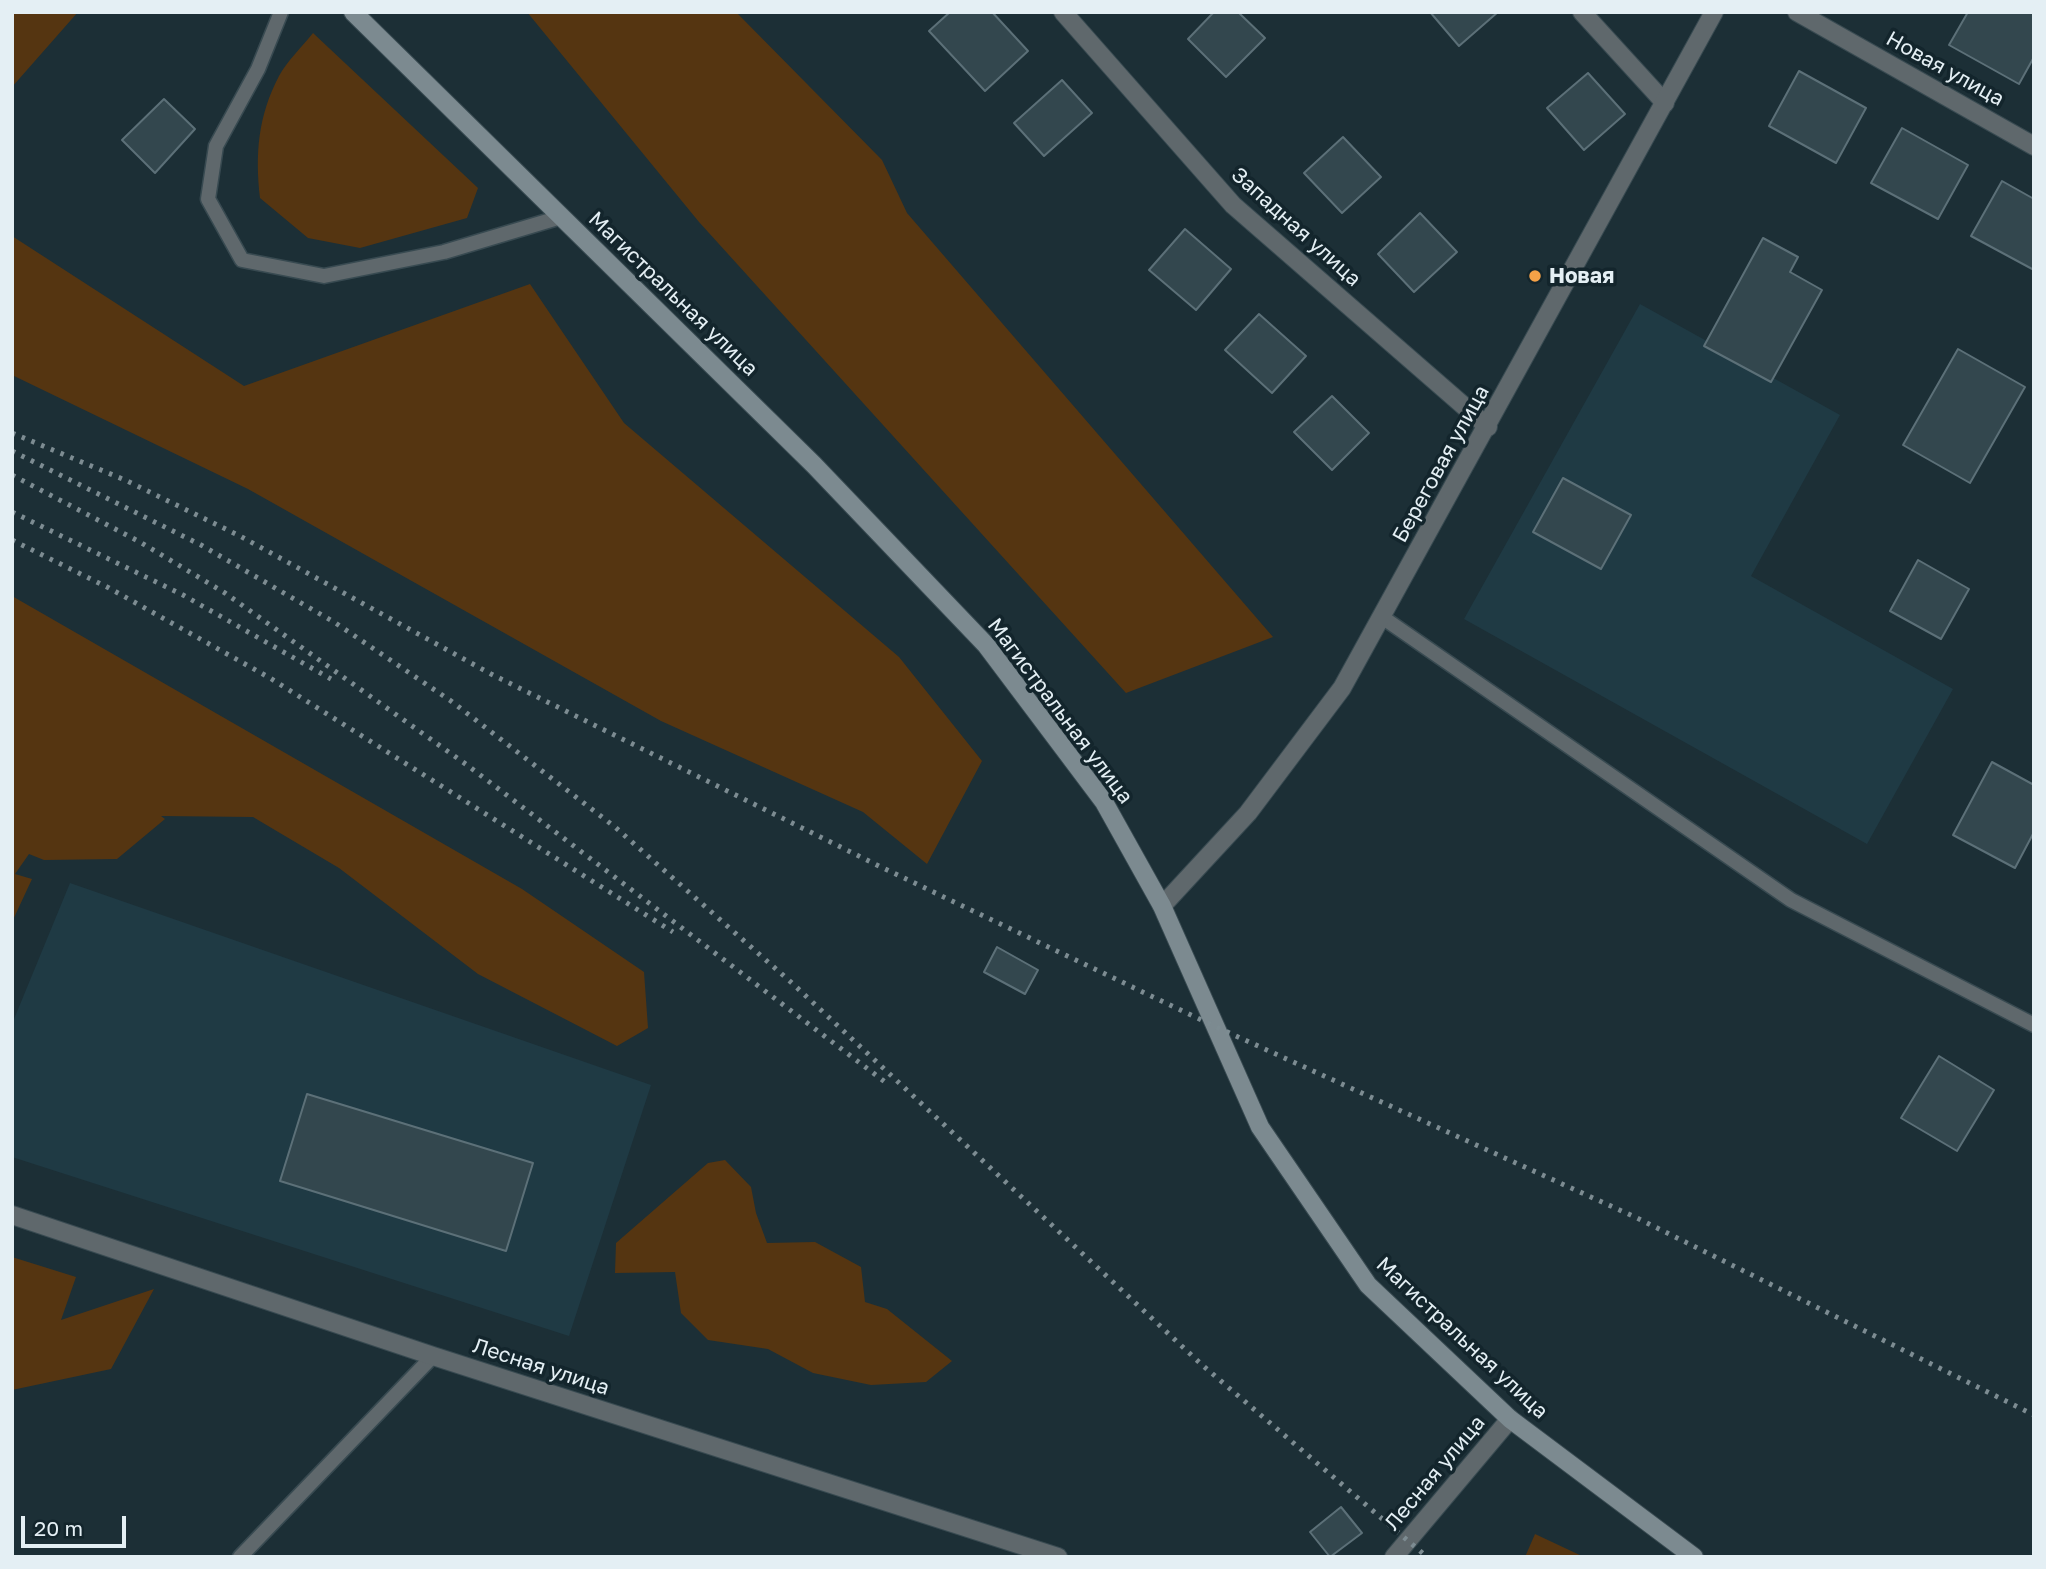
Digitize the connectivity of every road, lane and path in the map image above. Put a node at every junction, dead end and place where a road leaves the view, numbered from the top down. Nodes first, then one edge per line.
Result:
1 (281, 12) edge
2 (354, 12) edge
3 (1063, 12) edge
4 (1582, 12) edge
5 (1714, 12) edge
6 (1797, 12) edge
7 (1665, 103) junction
8 (2034, 145) edge
9 (561, 216) junction
10 (1488, 427) junction
11 (1382, 617) junction
12 (1162, 906) junction
13 (2034, 1025) edge
14 (12, 1215) edge
15 (433, 1356) junction
16 (1510, 1419) junction
17 (240, 1557) edge
18 (1058, 1557) edge
19 (1394, 1557) edge
20 (1694, 1557) edge

1 - 9 lane
2 - 9 main road, Магистральная улица
3 - 10 street, Западная улица
4 - 7 street
5 - 7 street, Береговая улица
6 - 8 street, Новая улица
7 - 10 street, Береговая улица
9 - 12 main road, Магистральная улица
10 - 11 street, Береговая улица
11 - 12 street, Береговая улица
11 - 13 lane
12 - 16 main road, Магистральная улица
14 - 15 street, Лесная улица
15 - 17 lane
15 - 18 street, Лесная улица
16 - 19 street, Лесная улица
16 - 20 main road, Магистральная улица

